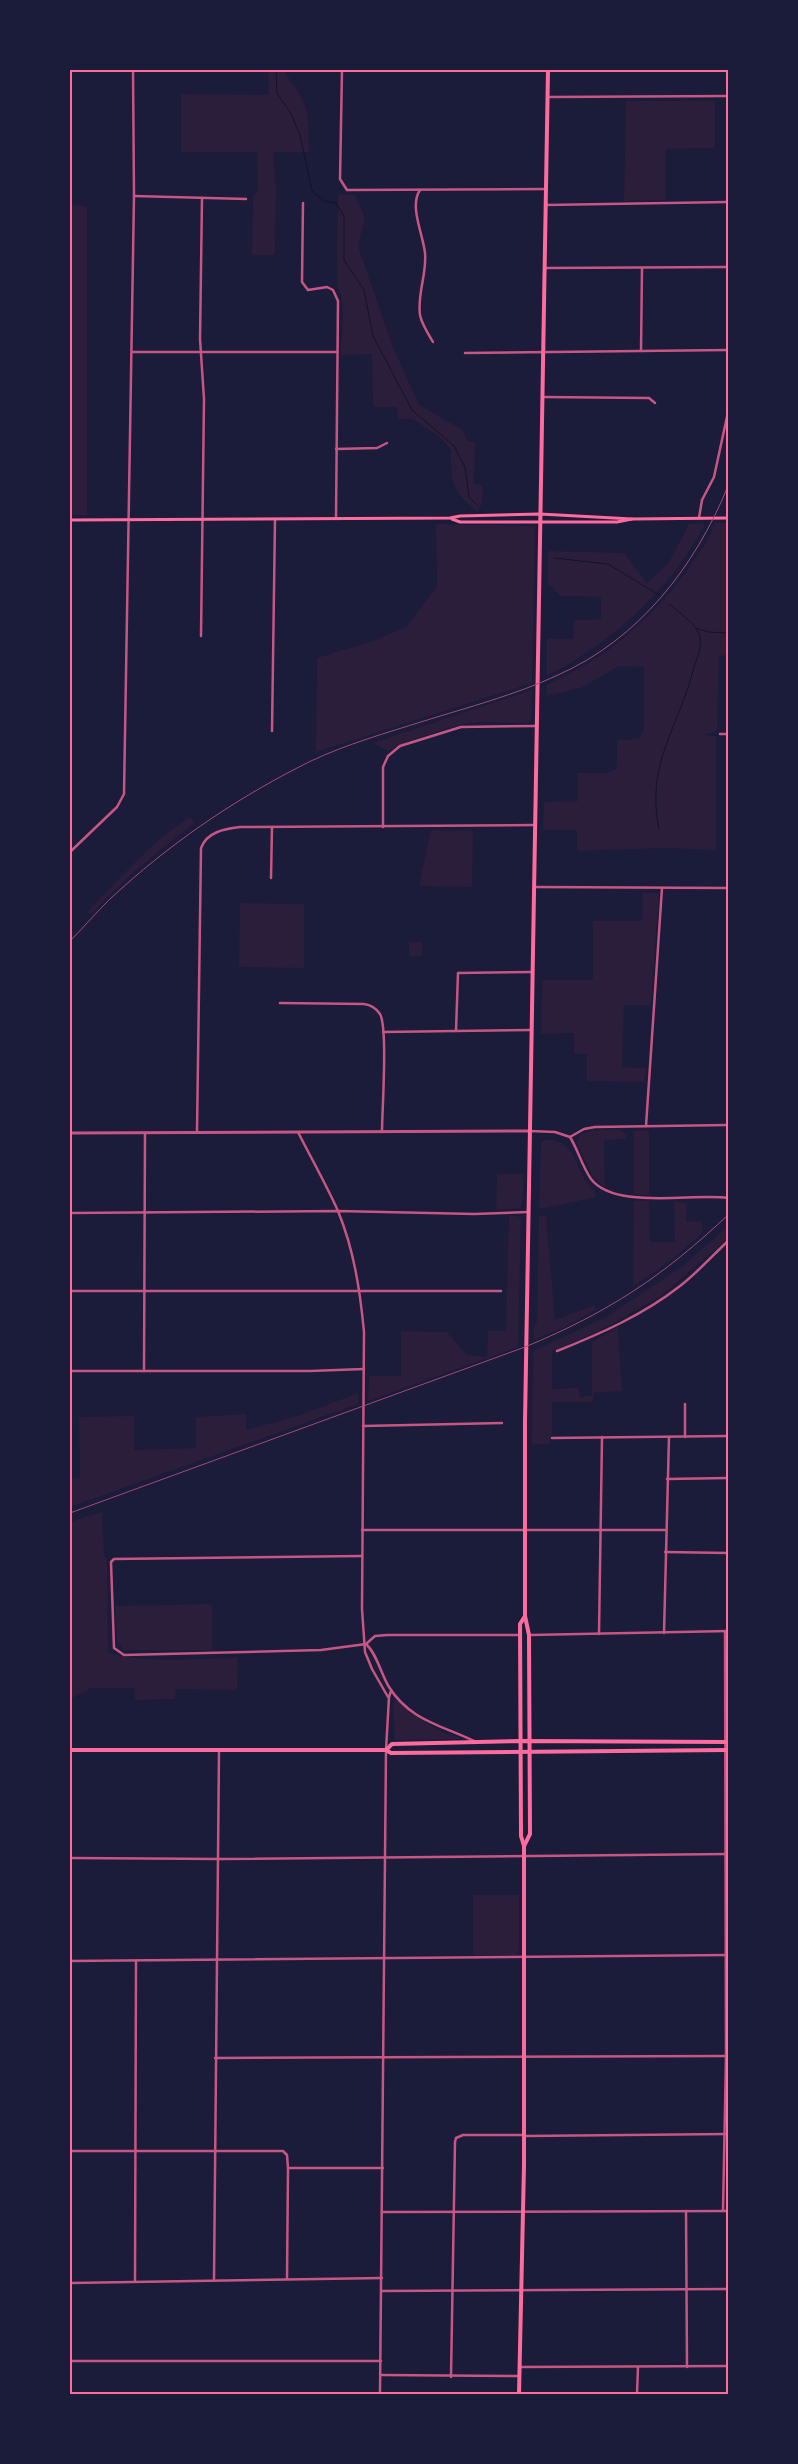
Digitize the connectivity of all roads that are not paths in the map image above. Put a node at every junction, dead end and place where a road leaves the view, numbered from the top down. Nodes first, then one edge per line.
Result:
1 (133, 70) edge
2 (342, 70) edge
3 (548, 70) edge
4 (728, 96) edge
5 (548, 98) junction
6 (546, 189) junction
7 (420, 190) junction
8 (134, 196) junction
9 (202, 198) junction
10 (246, 199) dead end
11 (728, 202) edge
12 (303, 203) dead end
13 (546, 205) junction
14 (728, 267) edge
15 (545, 268) junction
16 (642, 268) junction
17 (433, 342) dead end
18 (728, 350) edge
19 (544, 351) junction
20 (641, 351) junction
21 (132, 352) junction
22 (201, 352) junction
23 (337, 352) junction
24 (465, 353) dead end
25 (543, 398) junction
26 (655, 403) dead end
27 (728, 412) edge
28 (387, 443) dead end
29 (336, 449) junction
30 (540, 514) junction
31 (450, 518) junction
32 (699, 518) junction
33 (728, 518) edge
34 (202, 519) junction
35 (275, 519) junction
36 (336, 519) junction
37 (632, 519) junction
38 (70, 520) edge
39 (128, 520) junction
40 (540, 521) junction
41 (201, 636) dead end
42 (538, 726) junction
43 (272, 731) dead end
44 (720, 734) dead end
45 (728, 734) edge
46 (536, 825) junction
47 (383, 826) junction
48 (272, 827) junction
49 (70, 852) edge
50 (271, 878) dead end
51 (535, 887) junction
52 (662, 888) junction
53 (728, 888) edge
54 (533, 972) junction
55 (280, 1003) dead end
56 (532, 1030) junction
57 (456, 1031) junction
58 (383, 1032) junction
59 (728, 1125) edge
60 (646, 1126) junction
61 (197, 1131) junction
62 (530, 1131) junction
63 (298, 1132) junction
64 (382, 1132) junction
65 (70, 1133) edge
66 (146, 1133) junction
67 (570, 1137) junction
68 (728, 1198) edge
69 (338, 1211) junction
70 (528, 1212) junction
71 (70, 1213) edge
72 (145, 1214) junction
73 (728, 1241) edge
74 (360, 1290) junction
75 (70, 1291) edge
76 (144, 1291) junction
77 (501, 1291) dead end
78 (557, 1351) dead end
79 (364, 1369) junction
80 (70, 1371) edge
81 (144, 1371) junction
82 (685, 1404) dead end
83 (502, 1423) dead end
84 (362, 1426) junction
85 (728, 1436) edge
86 (602, 1437) junction
87 (669, 1437) junction
88 (684, 1437) junction
89 (552, 1438) dead end
90 (728, 1478) edge
91 (667, 1479) junction
92 (601, 1528) junction
93 (525, 1529) junction
94 (362, 1530) junction
95 (665, 1530) junction
96 (665, 1552) junction
97 (728, 1553) edge
98 (362, 1556) junction
99 (525, 1616) junction
100 (727, 1631) edge
101 (664, 1632) junction
102 (599, 1634) junction
103 (520, 1635) junction
104 (529, 1635) junction
105 (366, 1644) junction
106 (391, 1690) junction
107 (389, 1697) junction
108 (520, 1741) junction
109 (477, 1742) junction
110 (530, 1742) junction
111 (726, 1742) edge
112 (219, 1749) junction
113 (70, 1750) edge
114 (386, 1750) junction
115 (726, 1750) edge
116 (521, 1752) junction
117 (530, 1752) junction
118 (524, 1846) junction
119 (727, 1854) edge
120 (524, 1856) junction
121 (70, 1858) edge
122 (386, 1858) junction
123 (217, 1859) junction
124 (727, 1955) edge
125 (524, 1956) junction
126 (385, 1958) junction
127 (216, 1960) junction
128 (70, 1961) edge
129 (136, 1961) junction
130 (727, 2056) edge
131 (215, 2058) junction
132 (384, 2058) junction
133 (524, 2058) junction
134 (726, 2134) edge
135 (524, 2135) junction
136 (214, 2150) junction
137 (70, 2151) edge
138 (135, 2151) junction
139 (288, 2168) junction
140 (383, 2168) junction
141 (686, 2211) junction
142 (723, 2211) junction
143 (728, 2211) edge
144 (382, 2212) junction
145 (523, 2212) junction
146 (453, 2213) junction
147 (382, 2278) junction
148 (214, 2279) junction
149 (287, 2279) junction
150 (135, 2281) junction
151 (70, 2282) edge
152 (728, 2289) edge
153 (453, 2290) junction
154 (521, 2290) junction
155 (687, 2290) junction
156 (381, 2291) junction
157 (380, 2360) junction
158 (70, 2361) edge
159 (728, 2366) edge
160 (519, 2367) junction
161 (638, 2367) junction
162 (687, 2367) junction
163 (380, 2375) junction
164 (451, 2376) junction
165 (519, 2376) junction
166 (380, 2394) edge
167 (519, 2394) edge
168 (637, 2394) edge

1 - 8 street
2 - 7 street
3 - 5 main road
4 - 5 street
5 - 6 main road
6 - 7 street
6 - 13 main road
7 - 17 street
8 - 9 street
8 - 21 street
9 - 10 street
9 - 22 street
11 - 13 street
12 - 23 street
13 - 15 main road
14 - 16 street
15 - 16 street
15 - 19 main road
16 - 20 street
18 - 20 street
19 - 20 street
19 - 24 street
19 - 25 main road
21 - 22 street
21 - 39 street
22 - 23 street
22 - 34 street
23 - 29 street
25 - 26 street
25 - 30 main road
27 - 32 street
28 - 29 street
29 - 36 street
30 - 31 main road
30 - 37 main road
30 - 40 main road
31 - 36 main road
31 - 40 main road
32 - 33 main road
32 - 37 main road
34 - 35 main road
34 - 39 main road
34 - 41 street
35 - 36 main road
35 - 43 street
37 - 40 main road
38 - 39 main road
39 - 49 street
40 - 42 main road
42 - 46 main road
42 - 47 street
44 - 45 street
46 - 47 street
46 - 51 main road
47 - 48 street
48 - 50 street
48 - 61 street
51 - 52 street
51 - 54 main road
52 - 53 street
52 - 60 street
54 - 56 main road
54 - 57 street
55 - 58 street
56 - 57 street
56 - 62 main road
57 - 58 street
58 - 64 street
59 - 60 street
60 - 67 street
61 - 63 street
61 - 66 street
62 - 64 street
62 - 67 street
62 - 70 main road
63 - 64 street
63 - 69 street
65 - 66 street
66 - 72 street
67 - 68 street
69 - 70 street
69 - 72 street
69 - 74 street
70 - 93 main road
71 - 72 street
72 - 76 street
73 - 78 street
74 - 76 street
74 - 77 street
74 - 79 street
75 - 76 street
76 - 81 street
79 - 81 street
79 - 84 street
80 - 81 street
82 - 88 street
83 - 84 street
84 - 94 street
85 - 88 street
86 - 87 street
86 - 89 street
86 - 92 street
87 - 88 street
87 - 91 street
90 - 91 street
91 - 95 street
92 - 93 street
92 - 95 street
92 - 102 street
93 - 94 street
93 - 99 main road
94 - 98 street
95 - 96 street
96 - 97 street
96 - 101 street
98 - 105 street
98 - 105 street
99 - 103 main road
99 - 104 main road
100 - 101 street
100 - 111 street
101 - 102 street
102 - 104 street
103 - 105 street
103 - 108 main road
104 - 110 main road
105 - 106 street
105 - 107 street
106 - 107 street
106 - 109 street
107 - 114 street
108 - 109 main road
108 - 110 main road
108 - 116 main road
109 - 114 main road
110 - 111 main road
110 - 117 main road
111 - 115 street
112 - 113 main road
112 - 114 main road
112 - 123 street
114 - 116 main road
114 - 122 street
115 - 117 main road
115 - 119 street
116 - 117 main road
116 - 118 main road
117 - 118 main road
118 - 120 main road
119 - 120 street
119 - 124 street
120 - 122 street
120 - 125 main road
121 - 123 street
122 - 123 street
122 - 126 street
123 - 127 street
124 - 125 street
124 - 130 street
125 - 126 street
125 - 133 main road
126 - 127 street
126 - 132 street
127 - 129 street
127 - 131 street
128 - 129 street
129 - 138 street
130 - 133 street
130 - 134 street
131 - 132 street
131 - 136 street
132 - 133 street
132 - 140 street
133 - 135 main road
134 - 135 street
134 - 142 street
135 - 145 main road
135 - 146 street
136 - 138 street
136 - 139 street
136 - 148 street
137 - 138 street
138 - 150 street
139 - 140 street
139 - 149 street
140 - 144 street
141 - 142 street
141 - 145 street
141 - 155 street
142 - 143 street
144 - 146 street
144 - 147 street
145 - 146 street
145 - 154 main road
146 - 153 street
147 - 149 street
147 - 156 street
148 - 149 street
148 - 150 street
150 - 151 street
152 - 155 street
153 - 154 street
153 - 156 street
153 - 164 street
154 - 155 street
154 - 160 main road
155 - 162 street
156 - 157 street
157 - 158 street
157 - 163 street
159 - 162 street
160 - 161 street
160 - 165 main road
161 - 162 street
161 - 168 street
163 - 164 street
163 - 166 street
164 - 165 street
165 - 167 main road

